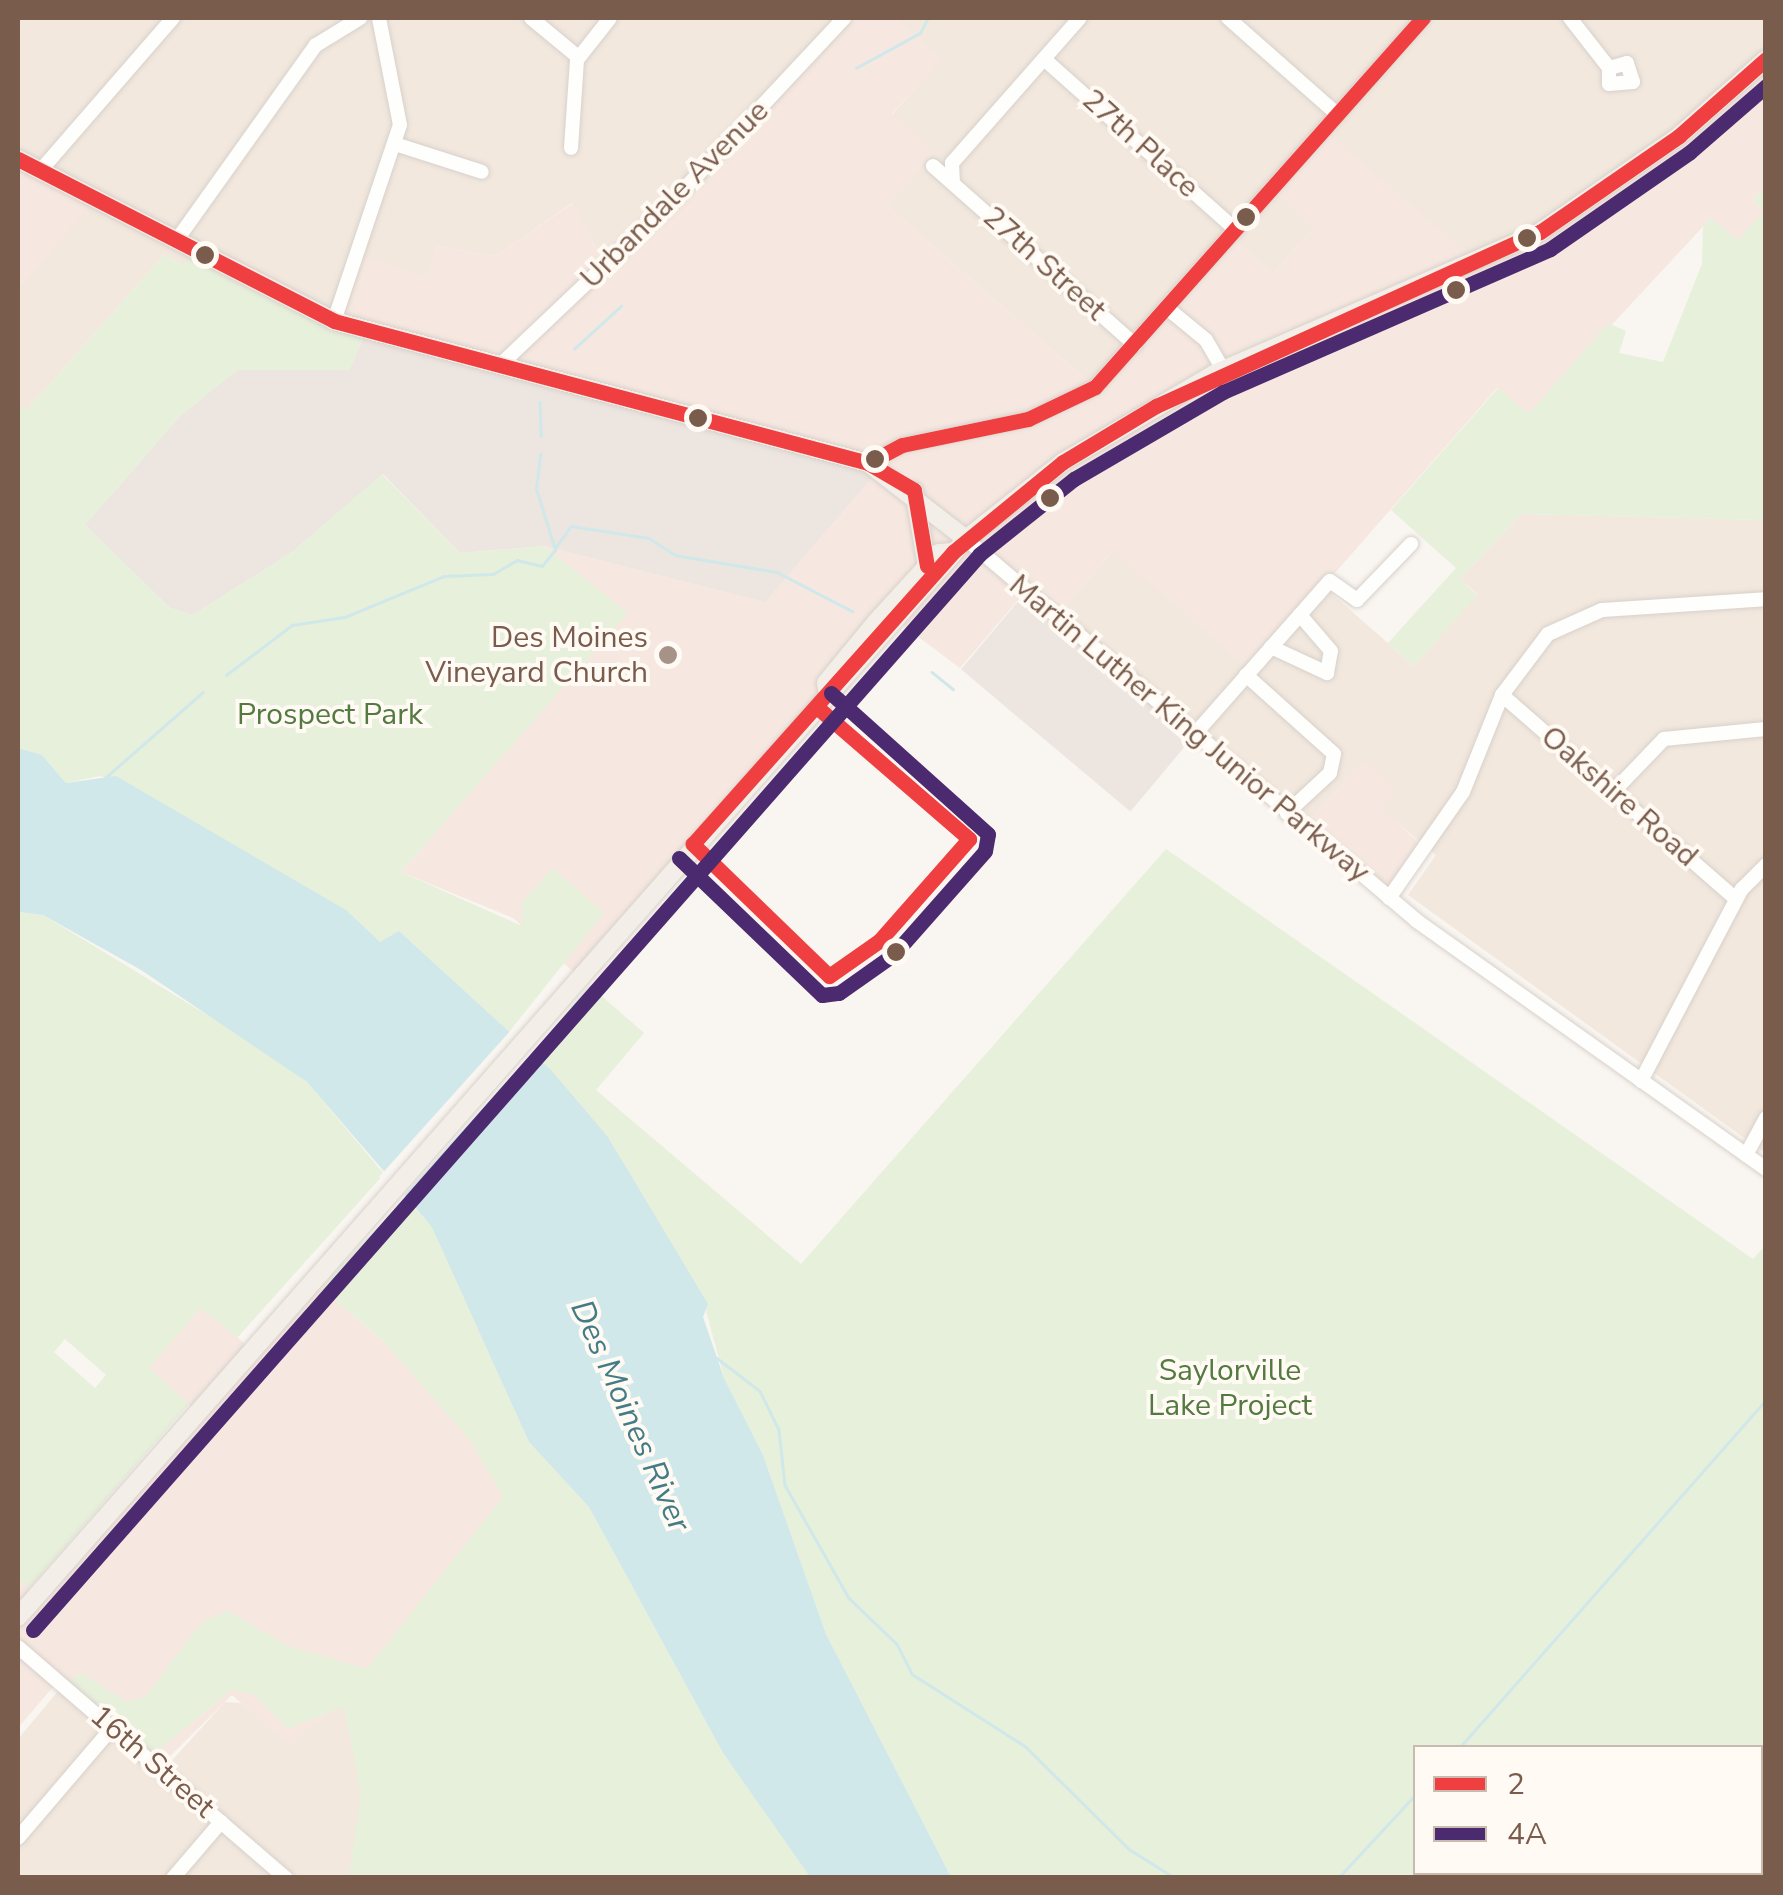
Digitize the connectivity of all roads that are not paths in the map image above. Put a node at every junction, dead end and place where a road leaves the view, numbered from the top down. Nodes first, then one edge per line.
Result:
1 (173, 18) edge
2 (360, 18) edge
3 (380, 18) edge
4 (530, 18) edge
5 (610, 18) edge
6 (844, 18) edge
7 (1080, 18) edge
8 (1228, 18) edge
9 (1423, 18) edge
10 (1570, 18) edge
11 (578, 57) junction
12 (1044, 59) junction
13 (1763, 65) edge
14 (1609, 68) dead end
15 (1338, 114) junction
16 (395, 144) junction
17 (571, 148) dead end
18 (18, 159) edge
19 (933, 166) dead end
20 (40, 170) junction
21 (482, 172) dead end
22 (953, 184) junction
23 (1236, 230) junction
24 (176, 241) junction
25 (1167, 308) junction
26 (334, 321) junction
27 (1135, 345) junction
28 (500, 366) junction
29 (1222, 370) junction
30 (868, 462) junction
31 (914, 490) junction
32 (1411, 544) dead end
33 (960, 545) junction
34 (927, 566) junction
35 (1766, 599) edge
36 (1300, 615) junction
37 (1271, 647) junction
38 (1246, 675) junction
39 (828, 694) junction
40 (1502, 695) junction
41 (1766, 729) edge
42 (1194, 734) junction
43 (1614, 792) junction
44 (1287, 813) junction
45 (1766, 865) edge
46 (1389, 898) junction
47 (1736, 899) junction
48 (1642, 1081) junction
49 (1766, 1118) edge
50 (1746, 1155) junction
51 (1766, 1168) edge
52 (18, 1617) edge
53 (18, 1647) edge
54 (112, 1728) junction
55 (221, 1822) junction
56 (18, 1838) edge
57 (173, 1878) edge
58 (286, 1878) edge

1 - 20 street
2 - 24 street
3 - 16 street
4 - 11 street
5 - 11 street
6 - 28 street, Urbandale Avenue
7 - 12 street
8 - 15 street
9 - 15 street
10 - 14 street
11 - 17 street
12 - 22 street
12 - 23 street, 27th Place
13 - 29 main road
15 - 23 street
16 - 21 street
16 - 26 street
18 - 20 main road, Martin Luther King Junior Parkway
19 - 22 street, 27th Street
20 - 24 main road, Martin Luther King Junior Parkway
22 - 27 street, 27th Street
23 - 25 street
24 - 26 main road, Martin Luther King Junior Parkway
25 - 27 street
25 - 29 street
26 - 28 main road, Martin Luther King Junior Parkway
27 - 30 street
28 - 30 main road, Martin Luther King Junior Parkway
29 - 33 main road
30 - 31 main road, Martin Luther King Junior Parkway
31 - 33 main road, Martin Luther King Junior Parkway
31 - 34 main road
32 - 36 street
33 - 34 main road
33 - 39 main road
33 - 42 street, Martin Luther King Junior Parkway
34 - 39 main road
35 - 40 street
36 - 37 street
36 - 37 street
37 - 38 street
38 - 42 street
38 - 44 street
39 - 52 main road
40 - 43 street, Oakshire Road
40 - 46 street
41 - 43 street
42 - 44 street, Martin Luther King Junior Parkway
43 - 47 street, Oakshire Road
44 - 46 street, Martin Luther King Junior Parkway
45 - 47 street
46 - 48 street, Martin Luther King Junior Parkway
47 - 48 street
48 - 50 street, Martin Luther King Junior Parkway
49 - 50 street
50 - 51 street, Martin Luther King Junior Parkway
53 - 54 street, 16th Street
54 - 55 street, 16th Street
54 - 56 street
55 - 57 street
55 - 58 street, 16th Street

